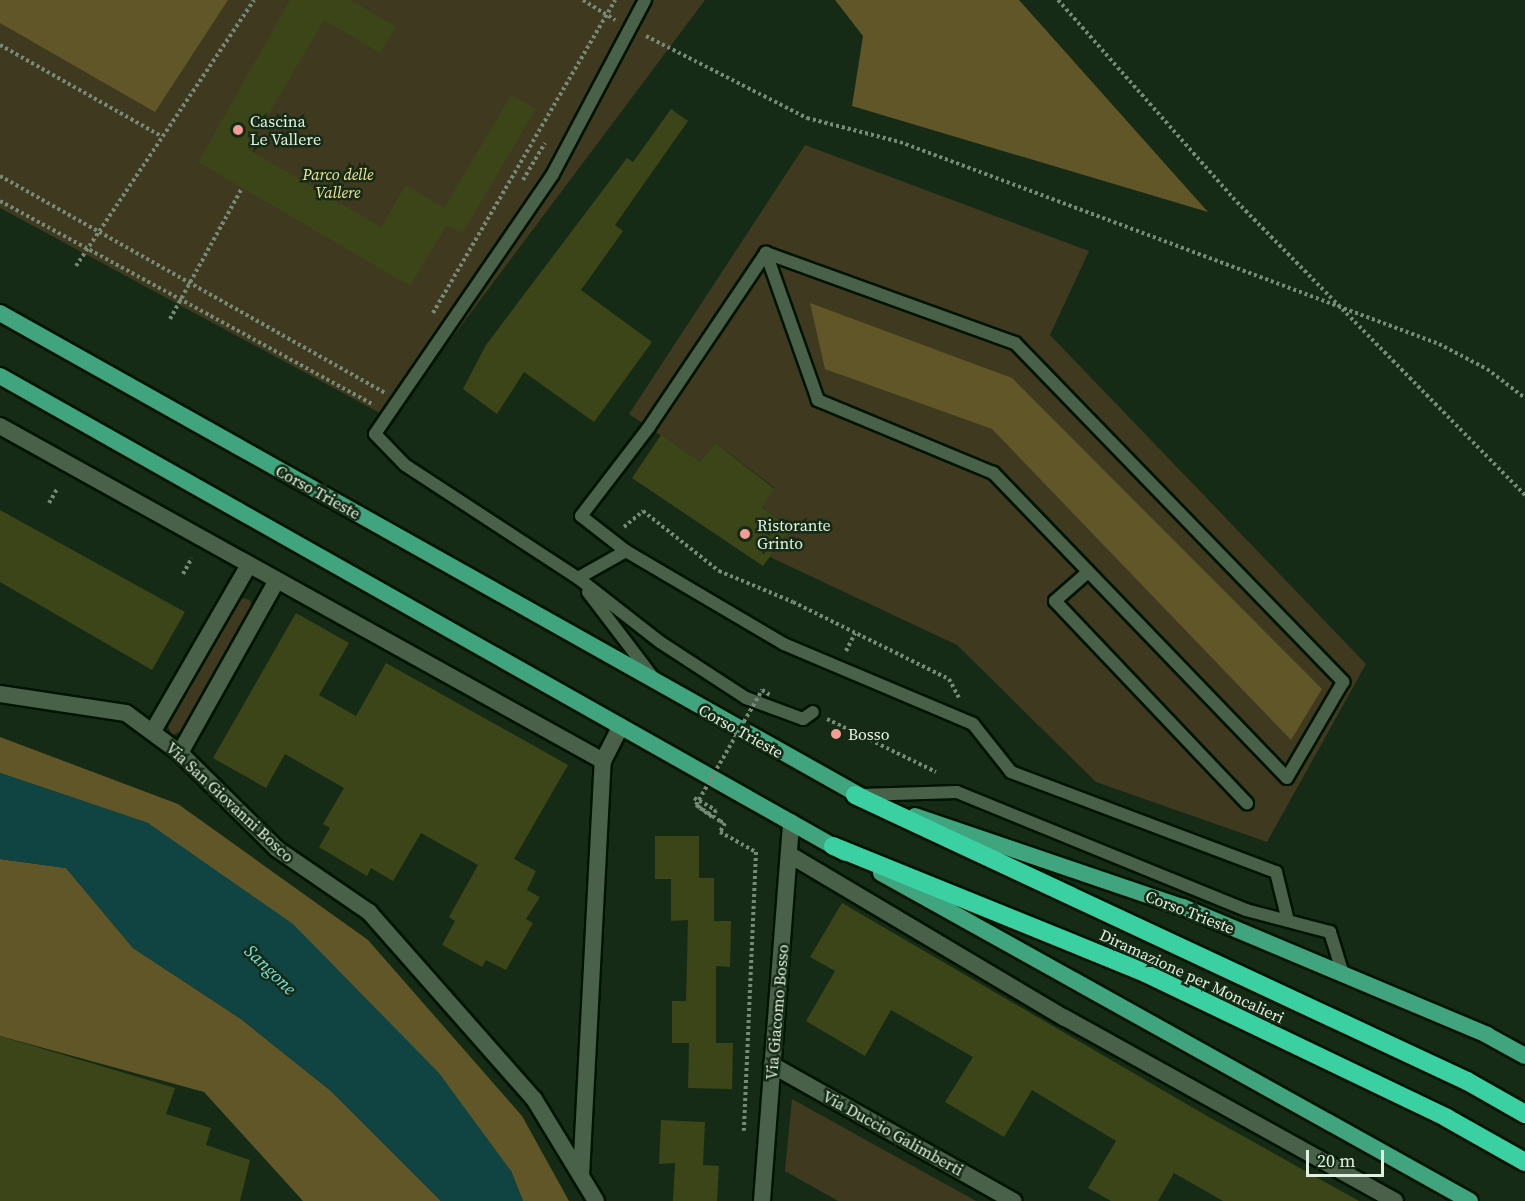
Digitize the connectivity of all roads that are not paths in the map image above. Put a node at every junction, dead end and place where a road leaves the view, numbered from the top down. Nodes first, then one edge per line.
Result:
1 (645, 0) edge
2 (766, 253) junction
3 (0, 313) edge
4 (0, 376) edge
5 (0, 426) edge
6 (626, 551) junction
7 (249, 565) junction
8 (1088, 572) junction
9 (578, 578) junction
10 (277, 580) junction
11 (658, 684) junction
12 (0, 694) edge
13 (813, 712) dead end
14 (621, 726) junction
15 (153, 731) junction
16 (180, 753) junction
17 (603, 761) junction
18 (855, 795) junction
19 (1247, 803) dead end
20 (791, 822) junction
21 (833, 846) junction
22 (790, 855) junction
23 (1288, 921) junction
24 (1343, 974) junction
25 (1525, 1056) edge
26 (772, 1065) junction
27 (1525, 1114) edge
28 (1525, 1162) edge
29 (581, 1176) junction
30 (596, 1201) edge
31 (762, 1201) edge
32 (1013, 1201) edge
33 (1395, 1201) edge
34 (1470, 1201) edge

1 - 9 lane
2 - 6 lane
2 - 8 lane
2 - 8 lane
3 - 11 main road, Corso Trieste
4 - 14 main road
5 - 7 street
6 - 9 lane
6 - 23 lane
7 - 10 street
7 - 15 street
8 - 19 lane
9 - 11 lane
9 - 13 lane
10 - 16 street
10 - 17 street
11 - 18 main road, Corso Trieste
12 - 15 street, Via San Giovanni Bosco
14 - 17 street
14 - 20 main road
15 - 16 street, Via San Giovanni Bosco
16 - 29 street, Via San Giovanni Bosco
17 - 29 street
18 - 23 lane
18 - 24 main road, Corso Trieste
18 - 27 highway, Diramazione per Moncalieri
20 - 21 main road
20 - 22 street, Via Giacomo Bosso
21 - 28 highway, Diramazione per Moncalieri
21 - 34 main road
22 - 26 street, Via Giacomo Bosso
22 - 33 street
23 - 24 lane
24 - 25 main road, Corso Trieste
26 - 31 street, Via Giacomo Bosso
26 - 32 street, Via Duccio Galimberti
29 - 30 street, Via San Giovanni Bosco

